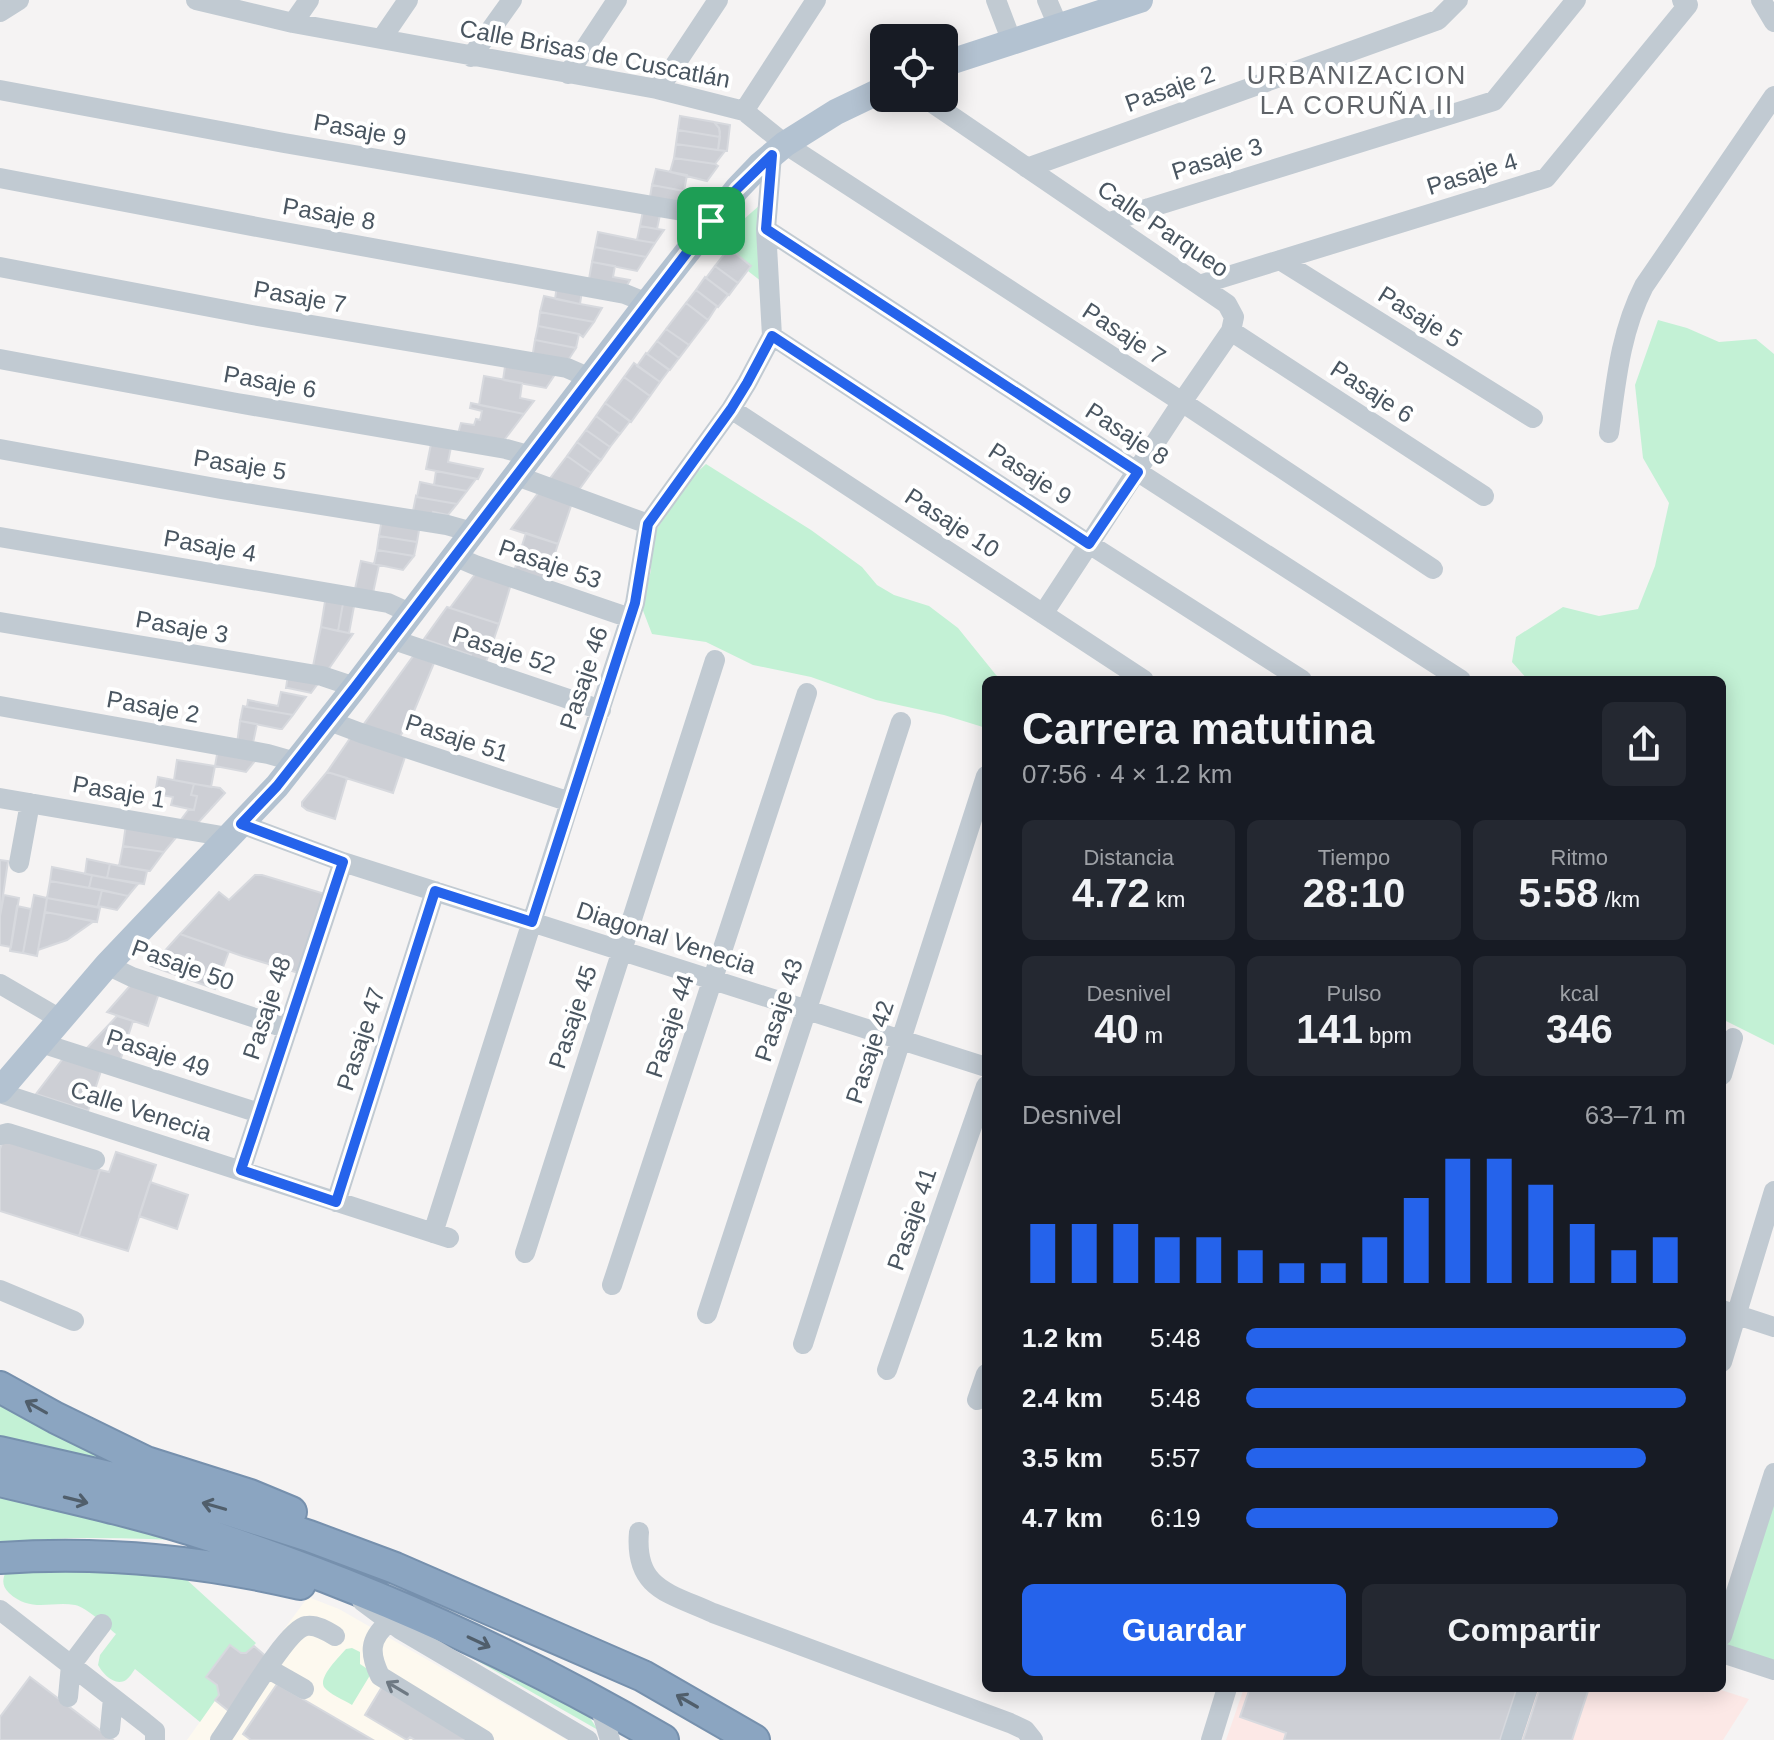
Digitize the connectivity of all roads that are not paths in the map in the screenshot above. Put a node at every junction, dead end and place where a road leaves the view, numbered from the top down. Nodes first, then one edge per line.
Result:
1 (19, 0) edge
2 (196, 0) edge
3 (309, 0) edge
4 (408, 0) edge
5 (512, 0) edge
6 (617, 0) edge
7 (718, 0) edge
8 (816, 0) edge
9 (996, 0) edge
10 (1047, 0) edge
11 (1140, 0) edge
12 (1458, 0) edge
13 (1576, 0) edge
14 (1761, 0) edge
15 (1685, 2) edge
16 (0, 12) edge
17 (1774, 22) edge
18 (293, 23) junction
19 (1059, 28) junction
20 (382, 38) junction
21 (1012, 42) junction
22 (471, 57) junction
23 (958, 59) edge
24 (568, 74) junction
25 (657, 89) junction
26 (0, 90) edge
27 (870, 96) edge
28 (1774, 96) edge
29 (744, 111) junction
30 (945, 112) edge
31 (779, 150) junction
32 (1027, 168) junction
33 (0, 178) edge
34 (711, 221) junction
35 (1108, 223) junction
36 (766, 229) junction
37 (1280, 260) junction
38 (0, 267) edge
39 (1199, 285) junction
40 (647, 303) junction
41 (1231, 331) junction
42 (772, 336) junction
43 (0, 359) edge
44 (590, 378) junction
45 (1182, 402) junction
46 (731, 409) junction
47 (1533, 418) dead end
48 (1609, 433) dead end
49 (0, 449) edge
50 (524, 466) junction
51 (1138, 472) junction
52 (1484, 496) dead end
53 (648, 524) junction
54 (472, 532) junction
55 (0, 537) edge
56 (1089, 544) junction
57 (454, 556) junction
58 (1433, 569) dead end
59 (410, 613) junction
60 (1043, 614) junction
61 (630, 618) junction
62 (0, 622) edge
63 (391, 639) junction
64 (715, 660) dead end
65 (1138, 676) edge
66 (1296, 676) edge
67 (1455, 676) edge
68 (355, 687) junction
69 (807, 693) dead end
70 (0, 706) edge
71 (601, 710) junction
72 (329, 721) junction
73 (901, 722) dead end
74 (296, 762) junction
75 (982, 788) edge
76 (0, 798) edge
77 (570, 802) junction
78 (30, 803) junction
79 (235, 830) junction
80 (343, 862) junction
81 (19, 863) dead end
82 (435, 891) junction
83 (532, 922) junction
84 (622, 951) junction
85 (107, 965) junction
86 (713, 980) junction
87 (0, 984) edge
88 (806, 1010) junction
89 (60, 1019) junction
90 (288, 1029) junction
91 (1733, 1038) dead end
92 (901, 1040) junction
93 (41, 1043) junction
94 (1726, 1062) edge
95 (982, 1066) edge
96 (0, 1091) edge
97 (982, 1097) edge
98 (259, 1113) junction
99 (0, 1135) edge
100 (95, 1160) dead end
101 (241, 1170) junction
102 (1774, 1191) edge
103 (336, 1202) junction
104 (441, 1235) joint
105 (525, 1253) dead end
106 (612, 1285) dead end
107 (0, 1290) edge
108 (1729, 1313) edge
109 (707, 1314) dead end
110 (74, 1321) dead end
111 (1774, 1327) edge
112 (1726, 1334) edge
113 (803, 1344) dead end
114 (887, 1370) dead end
115 (982, 1386) edge
116 (0, 1387) edge
117 (977, 1400) dead end
118 (0, 1452) edge
119 (1774, 1473) edge
120 (0, 1481) edge
121 (639, 1532) dead end
122 (0, 1558) edge
123 (359, 1598) junction
124 (0, 1610) edge
125 (389, 1622) junction
126 (1726, 1623) edge
127 (102, 1624) dead end
128 (439, 1624) junction
129 (335, 1636) dead end
130 (1726, 1654) edge
131 (71, 1665) junction
132 (267, 1668) junction
133 (1774, 1670) edge
134 (643, 1676) junction
135 (304, 1689) dead end
136 (1226, 1692) edge
137 (1527, 1692) edge
138 (68, 1697) dead end
139 (113, 1698) junction
140 (599, 1703) junction
141 (110, 1729) dead end
142 (223, 1739) edge
143 (155, 1740) edge
144 (484, 1740) edge
145 (588, 1740) edge
146 (610, 1740) edge
147 (663, 1740) edge
148 (754, 1740) edge
149 (1033, 1740) edge
150 (1211, 1740) edge
151 (1511, 1740) edge

1 - 16 street
2 - 18 street, Calle Brisas de Cuscatlán
3 - 18 street
4 - 20 street
5 - 22 street
6 - 24 street
7 - 25 street
8 - 29 street
9 - 21 street
10 - 19 street
11 - 19 main road
12 - 32 street, Pasaje 2
13 - 35 street, Pasaje 3
14 - 17 street
15 - 37 street, Pasaje 4
18 - 20 street, Calle Brisas de Cuscatlán
19 - 21 main road
20 - 22 street, Calle Brisas de Cuscatlán
21 - 23 main road
22 - 24 street, Calle Brisas de Cuscatlán
24 - 25 street, Calle Brisas de Cuscatlán
25 - 29 street, Calle Brisas de Cuscatlán
26 - 34 street, Pasaje 9
27 - 31 main road
28 - 48 street
29 - 31 street, Calle Brisas de Cuscatlán
30 - 32 street, Calle Parqueo
31 - 34 main road
31 - 36 street
31 - 45 street, Pasaje 7
32 - 35 street, Calle Parqueo
33 - 40 street, Pasaje 8
34 - 40 main road
35 - 39 street, Calle Parqueo
36 - 42 street
36 - 51 street, Pasaje 8
37 - 39 street, Pasaje 4
37 - 47 street, Pasaje 5
38 - 44 street, Pasaje 7
39 - 41 street, Calle Parqueo
40 - 44 main road
41 - 45 street
41 - 52 street, Pasaje 6
42 - 46 street, Pasaje 46
42 - 56 street, Pasaje 9
43 - 50 street, Pasaje 6
44 - 50 main road
45 - 51 street
45 - 58 street, Pasaje 7
46 - 53 street, Pasaje 46
46 - 60 street, Pasaje 10
49 - 54 street, Pasaje 5
50 - 53 street, Pasaje 6
50 - 54 main road
51 - 56 street
51 - 67 street, Pasaje 8
53 - 61 street, Pasaje 46
54 - 57 main road
55 - 59 street, Pasaje 4
56 - 60 street
56 - 66 street, Pasaje 9
57 - 59 main road
57 - 61 street, Pasaje 53
59 - 63 main road
60 - 65 street, Pasaje 10
61 - 71 street, Pasaje 46
62 - 68 street, Pasaje 3
63 - 68 main road
63 - 71 street, Pasaje 52
64 - 84 street, Pasaje 45
68 - 72 main road
69 - 86 street, Pasaje 44
70 - 74 street, Pasaje 2
71 - 77 street, Pasaje 46
72 - 74 main road
72 - 77 street, Pasaje 51
73 - 88 street, Pasaje 43
74 - 79 main road
75 - 92 street, Pasaje 42
76 - 78 street, Pasaje 1
77 - 83 street, Pasaje 46
78 - 79 street, Pasaje 1
78 - 81 street
79 - 80 street, Diagonal Venecia
79 - 85 main road
80 - 82 street, Diagonal Venecia
80 - 90 street, Pasaje 48
82 - 83 street, Diagonal Venecia
82 - 103 street, Pasaje 47
83 - 84 street, Diagonal Venecia
83 - 104 street, Pasaje 46
84 - 86 street, Diagonal Venecia
84 - 105 street, Pasaje 45
85 - 89 main road
85 - 90 street, Pasaje 50
86 - 88 street, Diagonal Venecia
86 - 106 street, Pasaje 44
87 - 89 street
88 - 92 street, Diagonal Venecia
88 - 109 street, Pasaje 43
89 - 93 main road
90 - 98 street, Pasaje 48
91 - 94 street
92 - 95 street, Diagonal Venecia
92 - 113 street, Pasaje 42
93 - 96 main road
93 - 98 street, Pasaje 49
96 - 101 street, Calle Venecia
97 - 114 street, Pasaje 41
98 - 101 street, Pasaje 48
99 - 100 street
101 - 103 street, Calle Venecia
102 - 108 street
103 - 104 street, Calle Venecia
107 - 110 street
108 - 111 street
108 - 112 street
115 - 117 street
134 -> 116 highway
134 -> 118 highway
119 - 126 street
120 -> 128 highway
121 - 149 street
122 - 123 highway
123 - 125 street
123 - 128 highway
124 - 131 street
144 -> 125 street
125 - 145 street
127 - 131 street
128 -> 140 highway
129 - 132 street
130 - 133 street
131 - 138 street
131 - 139 street
132 - 135 street
132 - 142 street
148 -> 134 highway
136 - 150 street
137 - 151 street
139 - 141 street
139 - 143 street
140 - 146 street
140 - 147 highway

